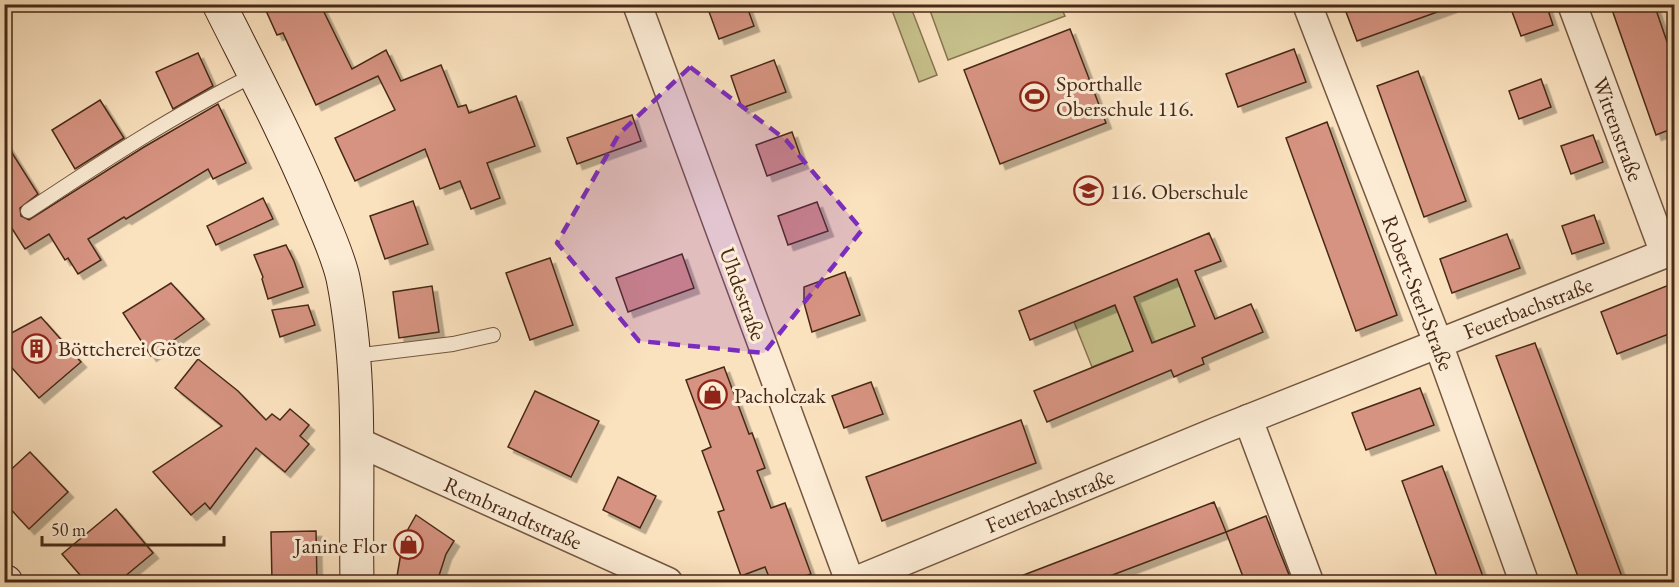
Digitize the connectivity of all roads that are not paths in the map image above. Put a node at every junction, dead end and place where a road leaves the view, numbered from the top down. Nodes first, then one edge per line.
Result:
1 (219, 4) edge
2 (637, 4) edge
3 (1307, 4) edge
4 (1572, 4) edge
5 (254, 75) junction
6 (28, 211) dead end
7 (1670, 256) edge
8 (493, 336) dead end
9 (1438, 344) junction
10 (352, 356) junction
11 (1248, 419) junction
12 (358, 442) junction
13 (357, 582) edge
14 (668, 582) edge
15 (851, 582) edge
16 (1309, 582) edge
17 (1524, 582) edge

1 - 5 street
2 - 15 street, Uhdestraße
3 - 9 street, Robert-Sterl-Straße
4 - 7 street, Wittenstraße
5 - 6 lane
5 - 10 street
7 - 9 street, Feuerbachstraße
8 - 10 lane
9 - 11 street, Feuerbachstraße
9 - 17 street, Robert-Sterl-Straße
10 - 12 street
11 - 15 street, Feuerbachstraße
11 - 16 street
12 - 13 street
12 - 14 street, Rembrandtstraße

